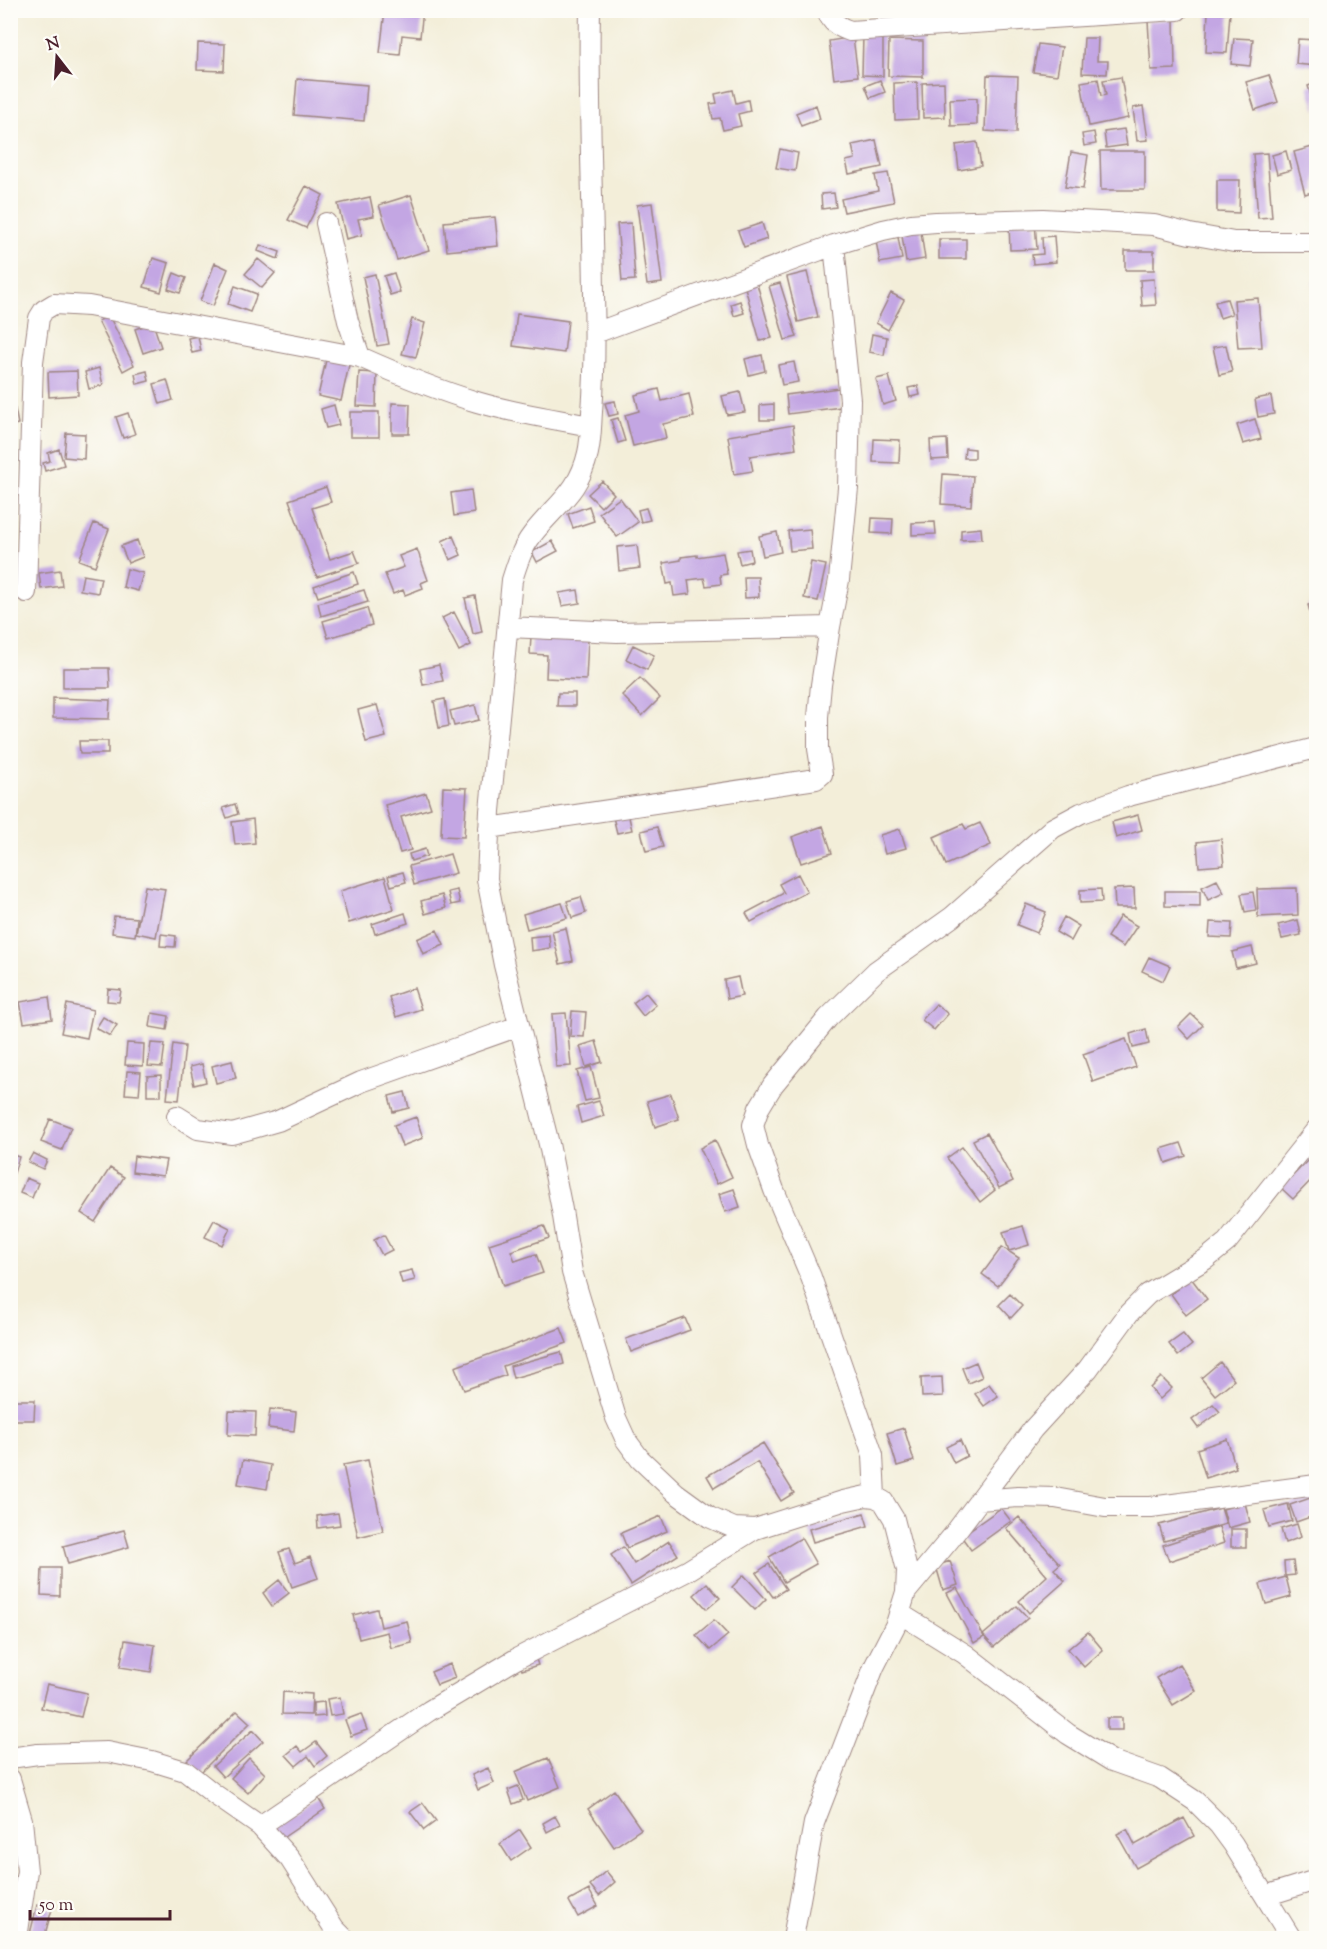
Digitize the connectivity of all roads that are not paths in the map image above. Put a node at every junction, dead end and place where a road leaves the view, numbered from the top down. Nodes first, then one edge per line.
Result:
1 (590, 10) edge
2 (827, 10) edge
3 (1178, 10) edge
4 (326, 223) dead end
5 (1317, 242) edge
6 (834, 245) junction
7 (595, 333) junction
8 (360, 357) junction
9 (591, 426) junction
10 (26, 592) dead end
11 (508, 627) junction
12 (830, 627) junction
13 (1317, 748) edge
14 (489, 828) junction
15 (519, 1026) junction
16 (177, 1116) dead end
17 (1317, 1130) edge
18 (1317, 1485) edge
19 (875, 1497) junction
20 (979, 1500) junction
21 (755, 1529) junction
22 (906, 1592) junction
23 (899, 1613) junction
24 (10, 1758) edge
25 (10, 1779) edge
26 (261, 1826) junction
27 (1317, 1880) edge
28 (1265, 1896) junction
29 (17, 1938) edge
30 (344, 1938) edge
31 (793, 1938) edge
32 (1291, 1938) edge

1 - 7 street
2 - 3 street
4 - 8 street
5 - 6 street
6 - 7 street
6 - 12 street
7 - 9 street
8 - 9 street
8 - 10 street
9 - 11 street
11 - 12 street
11 - 14 street
12 - 14 street
13 - 19 street
14 - 15 street
15 - 16 street
15 - 21 street
17 - 20 street
18 - 20 street
19 - 21 street
19 - 22 street
20 - 22 street
21 - 26 street
22 - 23 street
23 - 28 street
23 - 31 street
24 - 26 street
25 - 29 street
26 - 30 street
27 - 28 street
28 - 32 street

